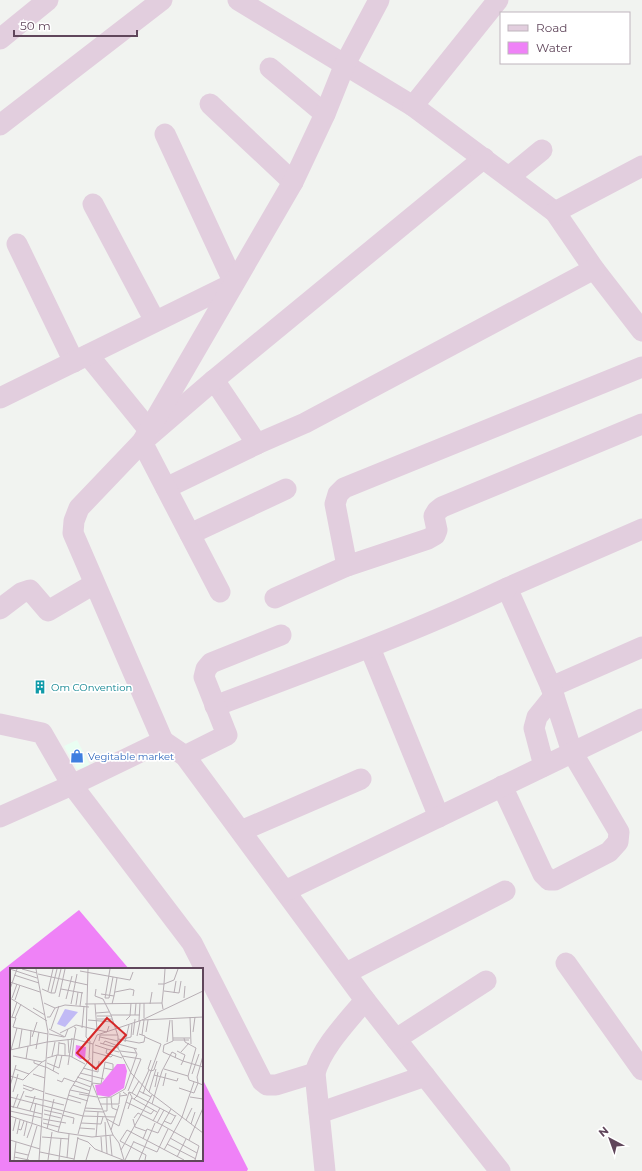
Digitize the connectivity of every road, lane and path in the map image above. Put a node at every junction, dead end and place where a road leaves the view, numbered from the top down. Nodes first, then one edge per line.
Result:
1 (48, 0) edge
2 (162, 0) edge
3 (238, 0) edge
4 (379, 0) edge
5 (498, 0) edge
6 (0, 39) edge
7 (345, 64) junction
8 (270, 68) dead end
9 (210, 104) dead end
10 (414, 106) junction
11 (325, 114) junction
12 (0, 125) edge
13 (165, 134) dead end
14 (542, 150) dead end
15 (484, 158) junction
16 (642, 166) edge
17 (509, 177) junction
18 (293, 182) junction
19 (93, 204) dead end
20 (555, 212) junction
21 (17, 244) dead end
22 (594, 269) junction
23 (234, 283) junction
24 (155, 321) junction
25 (640, 326) edge
26 (81, 358) junction
27 (642, 367) edge
28 (214, 380) junction
29 (0, 398) edge
30 (642, 424) edge
31 (146, 436) junction
32 (257, 444) junction
33 (166, 488) junction
34 (286, 489) dead end
35 (642, 529) edge
36 (190, 534) junction
37 (347, 566) junction
38 (94, 584) junction
39 (507, 588) junction
40 (220, 592) dead end
41 (275, 598) dead end
42 (4, 599) edge
43 (280, 635) dead end
44 (642, 647) edge
45 (370, 648) junction
46 (552, 691) junction
47 (215, 706) junction
48 (642, 720) edge
49 (0, 724) edge
50 (163, 741) junction
51 (572, 752) junction
52 (185, 756) junction
53 (544, 766) junction
54 (361, 779) dead end
55 (72, 785) junction
56 (502, 786) junction
57 (0, 817) edge
58 (439, 817) junction
59 (241, 831) junction
60 (286, 891) junction
61 (505, 891) dead end
62 (566, 963) dead end
63 (346, 973) junction
64 (486, 981) dead end
65 (365, 1000) junction
66 (396, 1038) junction
67 (642, 1070) edge
68 (315, 1073) junction
69 (425, 1076) junction
70 (319, 1113) junction
71 (325, 1171) edge
72 (500, 1171) edge

1 - 6 street
2 - 12 street
3 - 7 street
4 - 7 street
5 - 10 street
7 - 10 street
7 - 11 street
8 - 11 street
9 - 18 street
10 - 15 street
11 - 18 street
13 - 23 street
14 - 17 street
15 - 17 street
15 - 28 street
16 - 20 street
17 - 20 street
18 - 23 street
19 - 24 street
20 - 22 street
21 - 26 street
22 - 25 street
22 - 32 street
23 - 24 street
23 - 31 street
24 - 26 street
26 - 29 street
26 - 31 street
27 - 37 street
28 - 31 street
28 - 32 street
30 - 37 street
31 - 33 street
31 - 38 street
32 - 33 street
33 - 36 street
34 - 36 street
35 - 39 street
36 - 40 street
37 - 41 street
38 - 42 street
38 - 50 street
39 - 45 street
39 - 46 street
43 - 47 street
44 - 46 street
45 - 47 street
45 - 58 street
46 - 51 street
46 - 53 street
47 - 52 street
48 - 51 street
49 - 55 street
50 - 52 street
50 - 55 street
51 - 53 street
51 - 56 street
52 - 59 street
53 - 56 street
54 - 59 street
55 - 57 street
55 - 68 street
56 - 58 street
58 - 60 street
59 - 60 street
60 - 63 street
61 - 63 street
62 - 67 street
63 - 65 street
64 - 66 street
65 - 66 street
65 - 68 street
66 - 69 street
68 - 70 street
69 - 70 street
69 - 72 street
70 - 71 street

